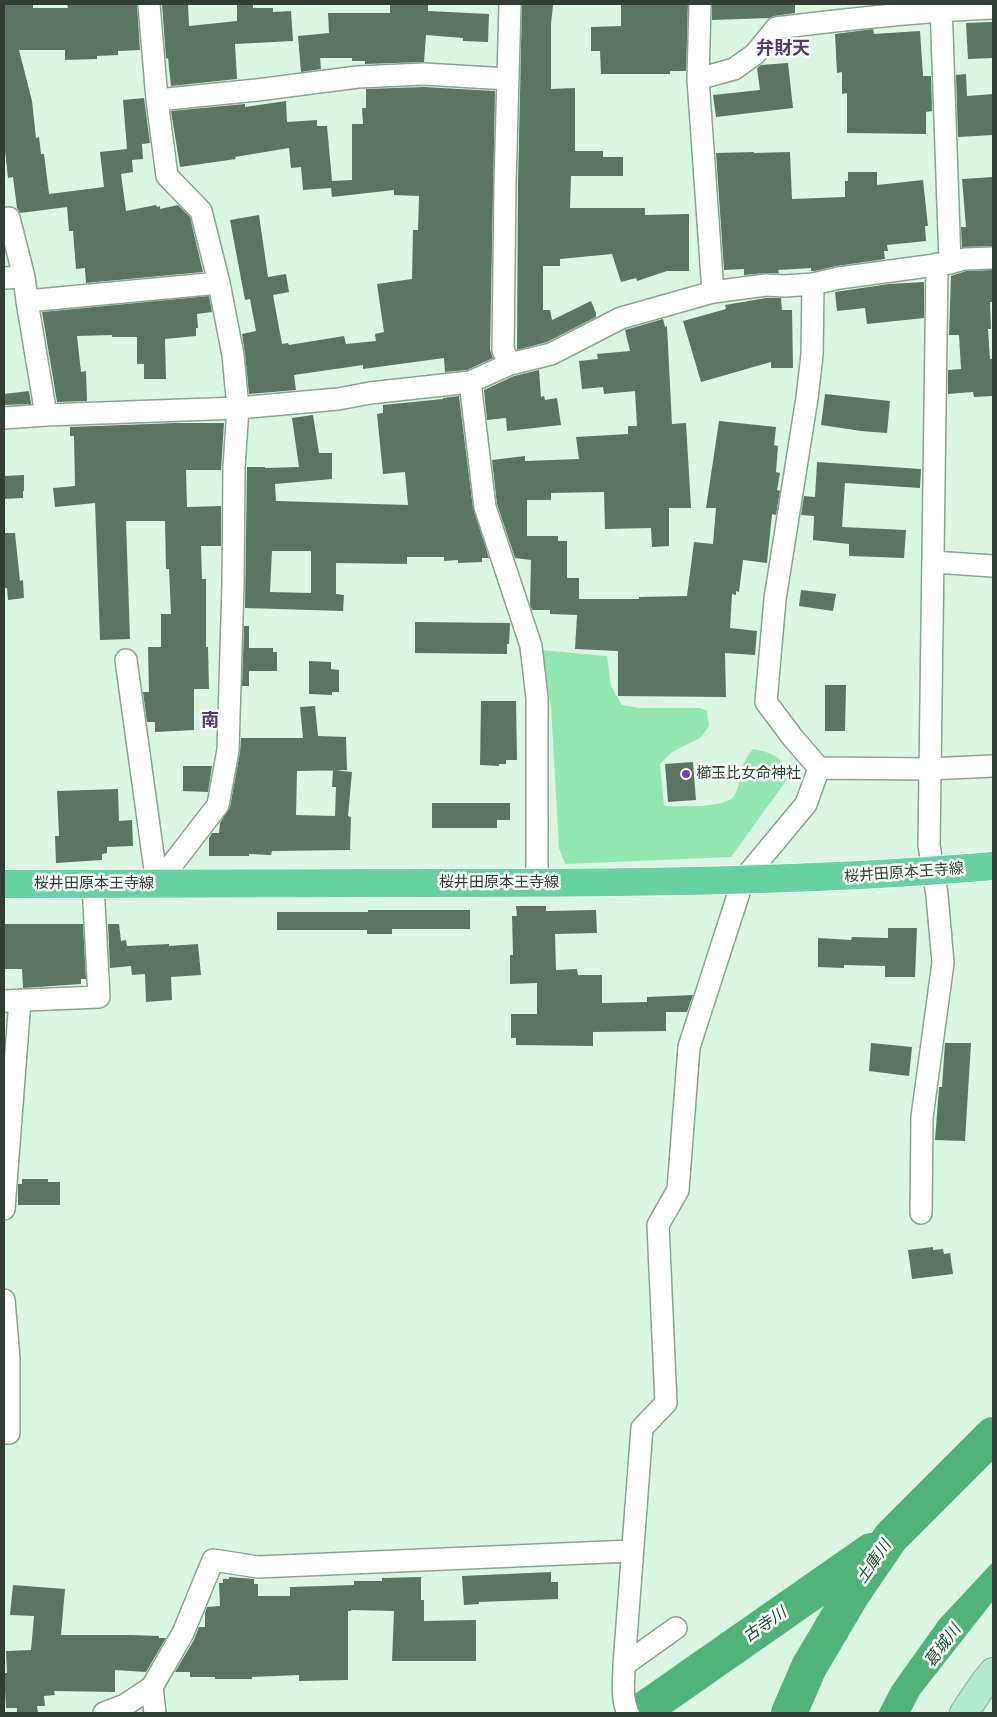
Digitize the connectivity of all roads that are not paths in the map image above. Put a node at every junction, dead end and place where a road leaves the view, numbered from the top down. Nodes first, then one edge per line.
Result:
1 (149, 4) edge
2 (510, 4) edge
3 (700, 4) edge
4 (940, 7) edge
5 (993, 8) edge
6 (508, 79) junction
7 (698, 79) junction
8 (157, 100) junction
9 (9, 218) dead end
10 (993, 258) edge
11 (944, 264) junction
12 (14, 277) edge
13 (219, 283) junction
14 (813, 284) junction
15 (714, 292) junction
16 (27, 302) junction
17 (510, 364) junction
18 (470, 382) junction
19 (238, 408) junction
20 (46, 415) junction
21 (4, 418) edge
22 (933, 562) junction
23 (993, 566) edge
24 (126, 660) dead end
25 (993, 766) edge
26 (819, 768) junction
27 (929, 769) junction
28 (993, 866) edge
29 (932, 871) junction
30 (743, 880) junction
31 (537, 883) junction
32 (4, 884) edge
33 (93, 884) junction
34 (157, 884) junction
35 (12, 1001) edge
36 (4, 1209) edge
37 (921, 1213) dead end
38 (4, 1300) edge
39 (4, 1433) edge
40 (631, 1551) junction
41 (676, 1628) dead end
42 (624, 1665) junction
43 (993, 1672) edge
44 (152, 1687) junction
45 (626, 1709) edge
46 (104, 1713) edge
47 (154, 1713) edge
48 (964, 1713) edge

1 - 8 street
2 - 6 street
3 - 7 street
4 - 5 street
4 - 7 street
4 - 11 street
6 - 8 street
6 - 17 street
7 - 15 street
8 - 13 street
9 - 12 street
10 - 11 street
11 - 14 street
11 - 22 street
12 - 16 street
13 - 16 street
13 - 19 street
14 - 15 street
14 - 26 street
15 - 17 street
16 - 20 street
17 - 18 street
18 - 19 street
18 - 31 street
19 - 20 street
19 - 34 street
20 - 21 street
22 - 23 street
22 - 27 street
24 - 34 street
25 - 27 street
26 - 27 street
26 - 30 street
27 - 29 street
28 - 29 main road, 桜井田原本王寺線
29 - 30 main road, 桜井田原本王寺線
29 - 37 street
30 - 31 main road, 桜井田原本王寺線
30 - 40 street
31 - 34 main road, 桜井田原本王寺線
32 - 33 main road, 桜井田原本王寺線
33 - 34 main road, 桜井田原本王寺線
33 - 35 street
35 - 36 street
38 - 39 street
40 - 42 street
40 - 44 street
41 - 42 street
42 - 45 street
43 - 48 main road
44 - 46 street
44 - 47 street

